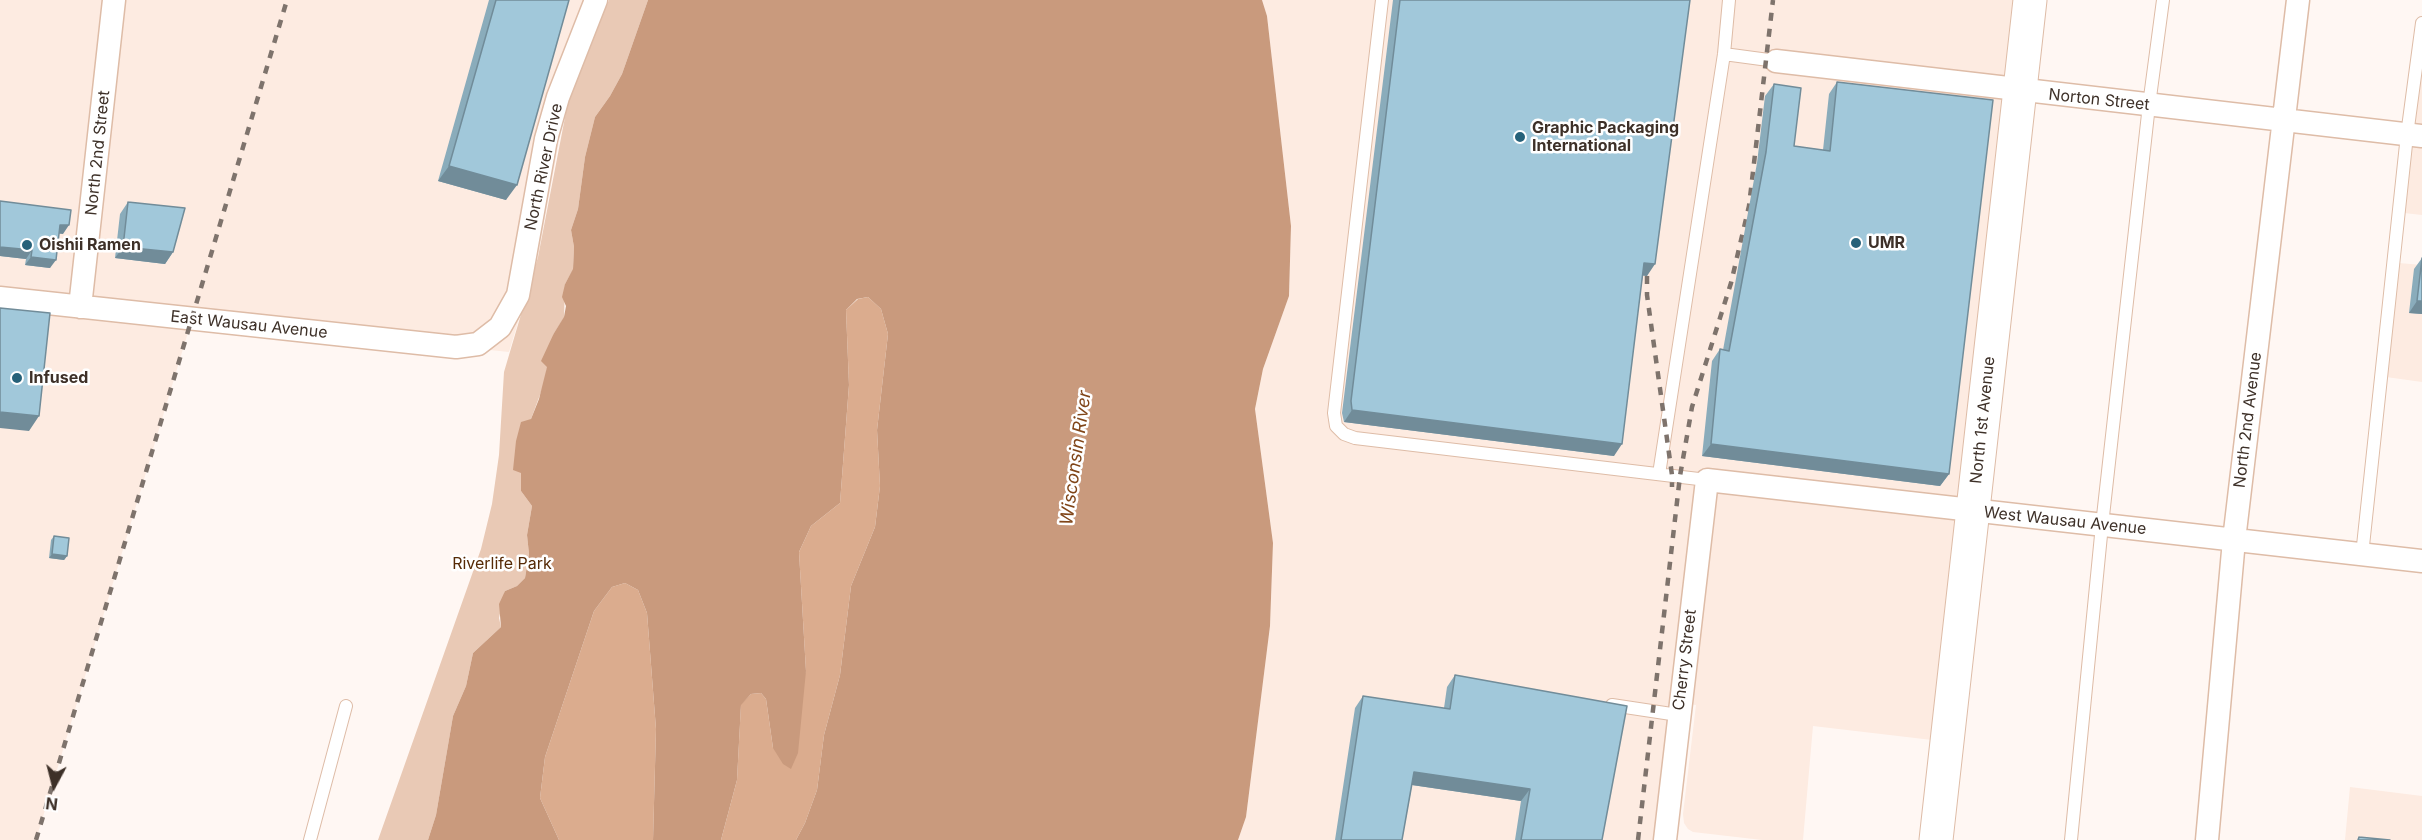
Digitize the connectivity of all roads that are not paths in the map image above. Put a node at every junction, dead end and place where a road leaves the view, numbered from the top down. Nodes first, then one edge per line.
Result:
1 (114, 0) edge
2 (596, 0) edge
3 (1382, 0) edge
4 (1729, 0) edge
5 (2030, 0) edge
6 (2163, 0) edge
7 (2298, 0) edge
8 (2422, 23) edge
9 (1724, 54) junction
10 (1776, 62) joint
11 (2020, 91) junction
12 (2149, 105) junction
13 (2284, 120) junction
14 (2415, 135) edge
15 (0, 298) edge
16 (80, 307) junction
17 (495, 333) joint
18 (1659, 474) junction
19 (1707, 480) junction
20 (1972, 510) junction
21 (2102, 525) junction
22 (2234, 540) junction
23 (2362, 555) junction
24 (2422, 561) edge
25 (1612, 705) edge
26 (346, 706) dead end
27 (1678, 715) junction
28 (310, 840) edge
29 (1665, 840) edge
30 (1936, 840) edge
31 (2071, 840) edge
32 (2207, 840) edge

1 - 16 street, North 2nd Street
2 - 17 street, North River Drive
3 - 18 lane
4 - 9 lane
5 - 11 main road, North 1st Avenue
6 - 12 lane
7 - 13 street, North 2nd Avenue
8 - 14 lane
9 - 10 lane
9 - 18 lane
10 - 11 street, Norton Street
11 - 12 street, Norton Street
11 - 20 main road, North 1st Avenue
12 - 13 street, Norton Street
12 - 21 lane
13 - 14 street, Norton Street
13 - 22 street, North 2nd Avenue
14 - 23 lane
15 - 16 street, East Wausau Avenue
16 - 17 street, East Wausau Avenue
18 - 19 lane
19 - 20 street, West Wausau Avenue
19 - 27 street, Cherry Street
20 - 21 street, West Wausau Avenue
20 - 30 main road, North 1st Avenue
21 - 22 street, West Wausau Avenue
21 - 31 lane
22 - 23 street, West Wausau Avenue
22 - 32 street, North 2nd Avenue
23 - 24 street, West Wausau Avenue
25 - 27 lane
26 - 28 lane
27 - 29 street, Cherry Street

